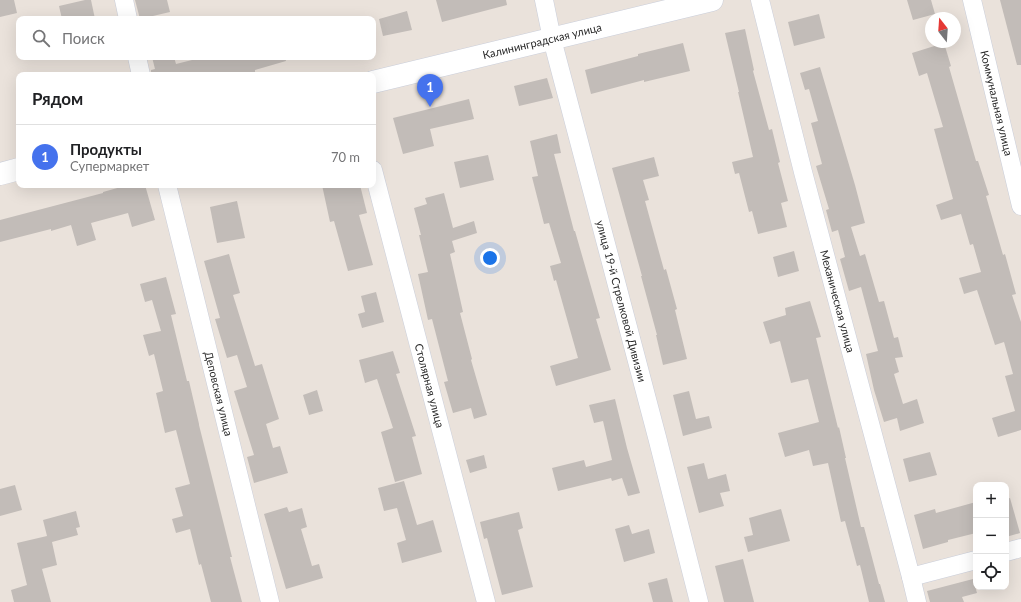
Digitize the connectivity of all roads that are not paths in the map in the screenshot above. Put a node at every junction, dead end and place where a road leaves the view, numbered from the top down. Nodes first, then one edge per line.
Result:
1 (124, 0) edge
2 (544, 0) edge
3 (712, 0) edge
4 (760, 0) edge
5 (972, 0) edge
6 (127, 16) edge
7 (552, 38) junction
8 (138, 60) edge
9 (140, 72) edge
10 (376, 81) edge
11 (16, 170) edge
12 (0, 174) edge
13 (376, 181) edge
14 (168, 188) edge
15 (1021, 206) edge
16 (1021, 548) edge
17 (1009, 551) edge
18 (973, 561) edge
19 (911, 577) junction
20 (270, 602) edge
21 (486, 602) edge
22 (699, 602) edge
23 (917, 602) edge

1 - 6 street
2 - 7 street, улица 19-й Стрелковой Дивизии
3 - 7 main road, Калининградская улица
4 - 19 street, Механическая улица
5 - 15 street, Коммунальная улица
7 - 10 main road, Калининградская улица
7 - 22 street, улица 19-й Стрелковой Дивизии
8 - 9 street
11 - 12 main road
13 - 21 street, Столярная улица
14 - 20 street, Деповская улица
16 - 17 street
18 - 19 street
19 - 23 street, Механическая улица

